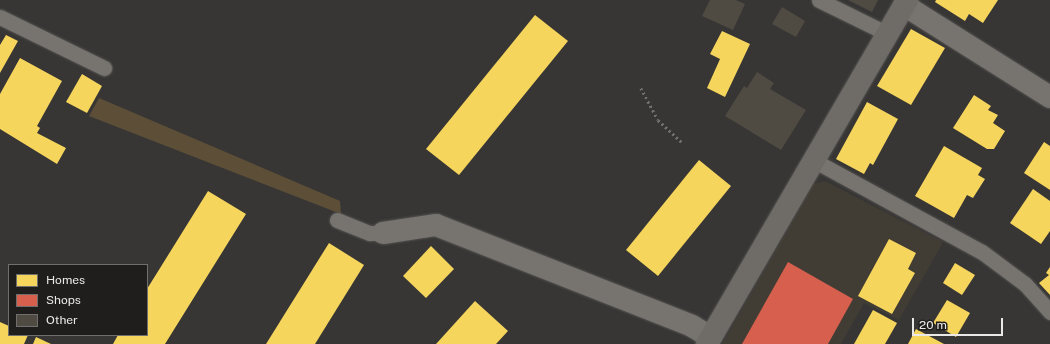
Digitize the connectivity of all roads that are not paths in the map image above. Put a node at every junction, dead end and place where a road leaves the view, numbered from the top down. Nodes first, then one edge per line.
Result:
1 (819, 0) edge
2 (906, 3) edge
3 (0, 17) edge
4 (886, 33) junction
5 (104, 68) dead end
6 (1050, 97) edge
7 (813, 160) junction
8 (337, 220) dead end
9 (383, 233) joint
10 (1050, 312) edge
11 (709, 341) edge

1 - 4 lane
2 - 4 street
2 - 6 street
3 - 5 lane
4 - 7 street
7 - 10 lane
7 - 11 street
8 - 9 lane
9 - 11 street

